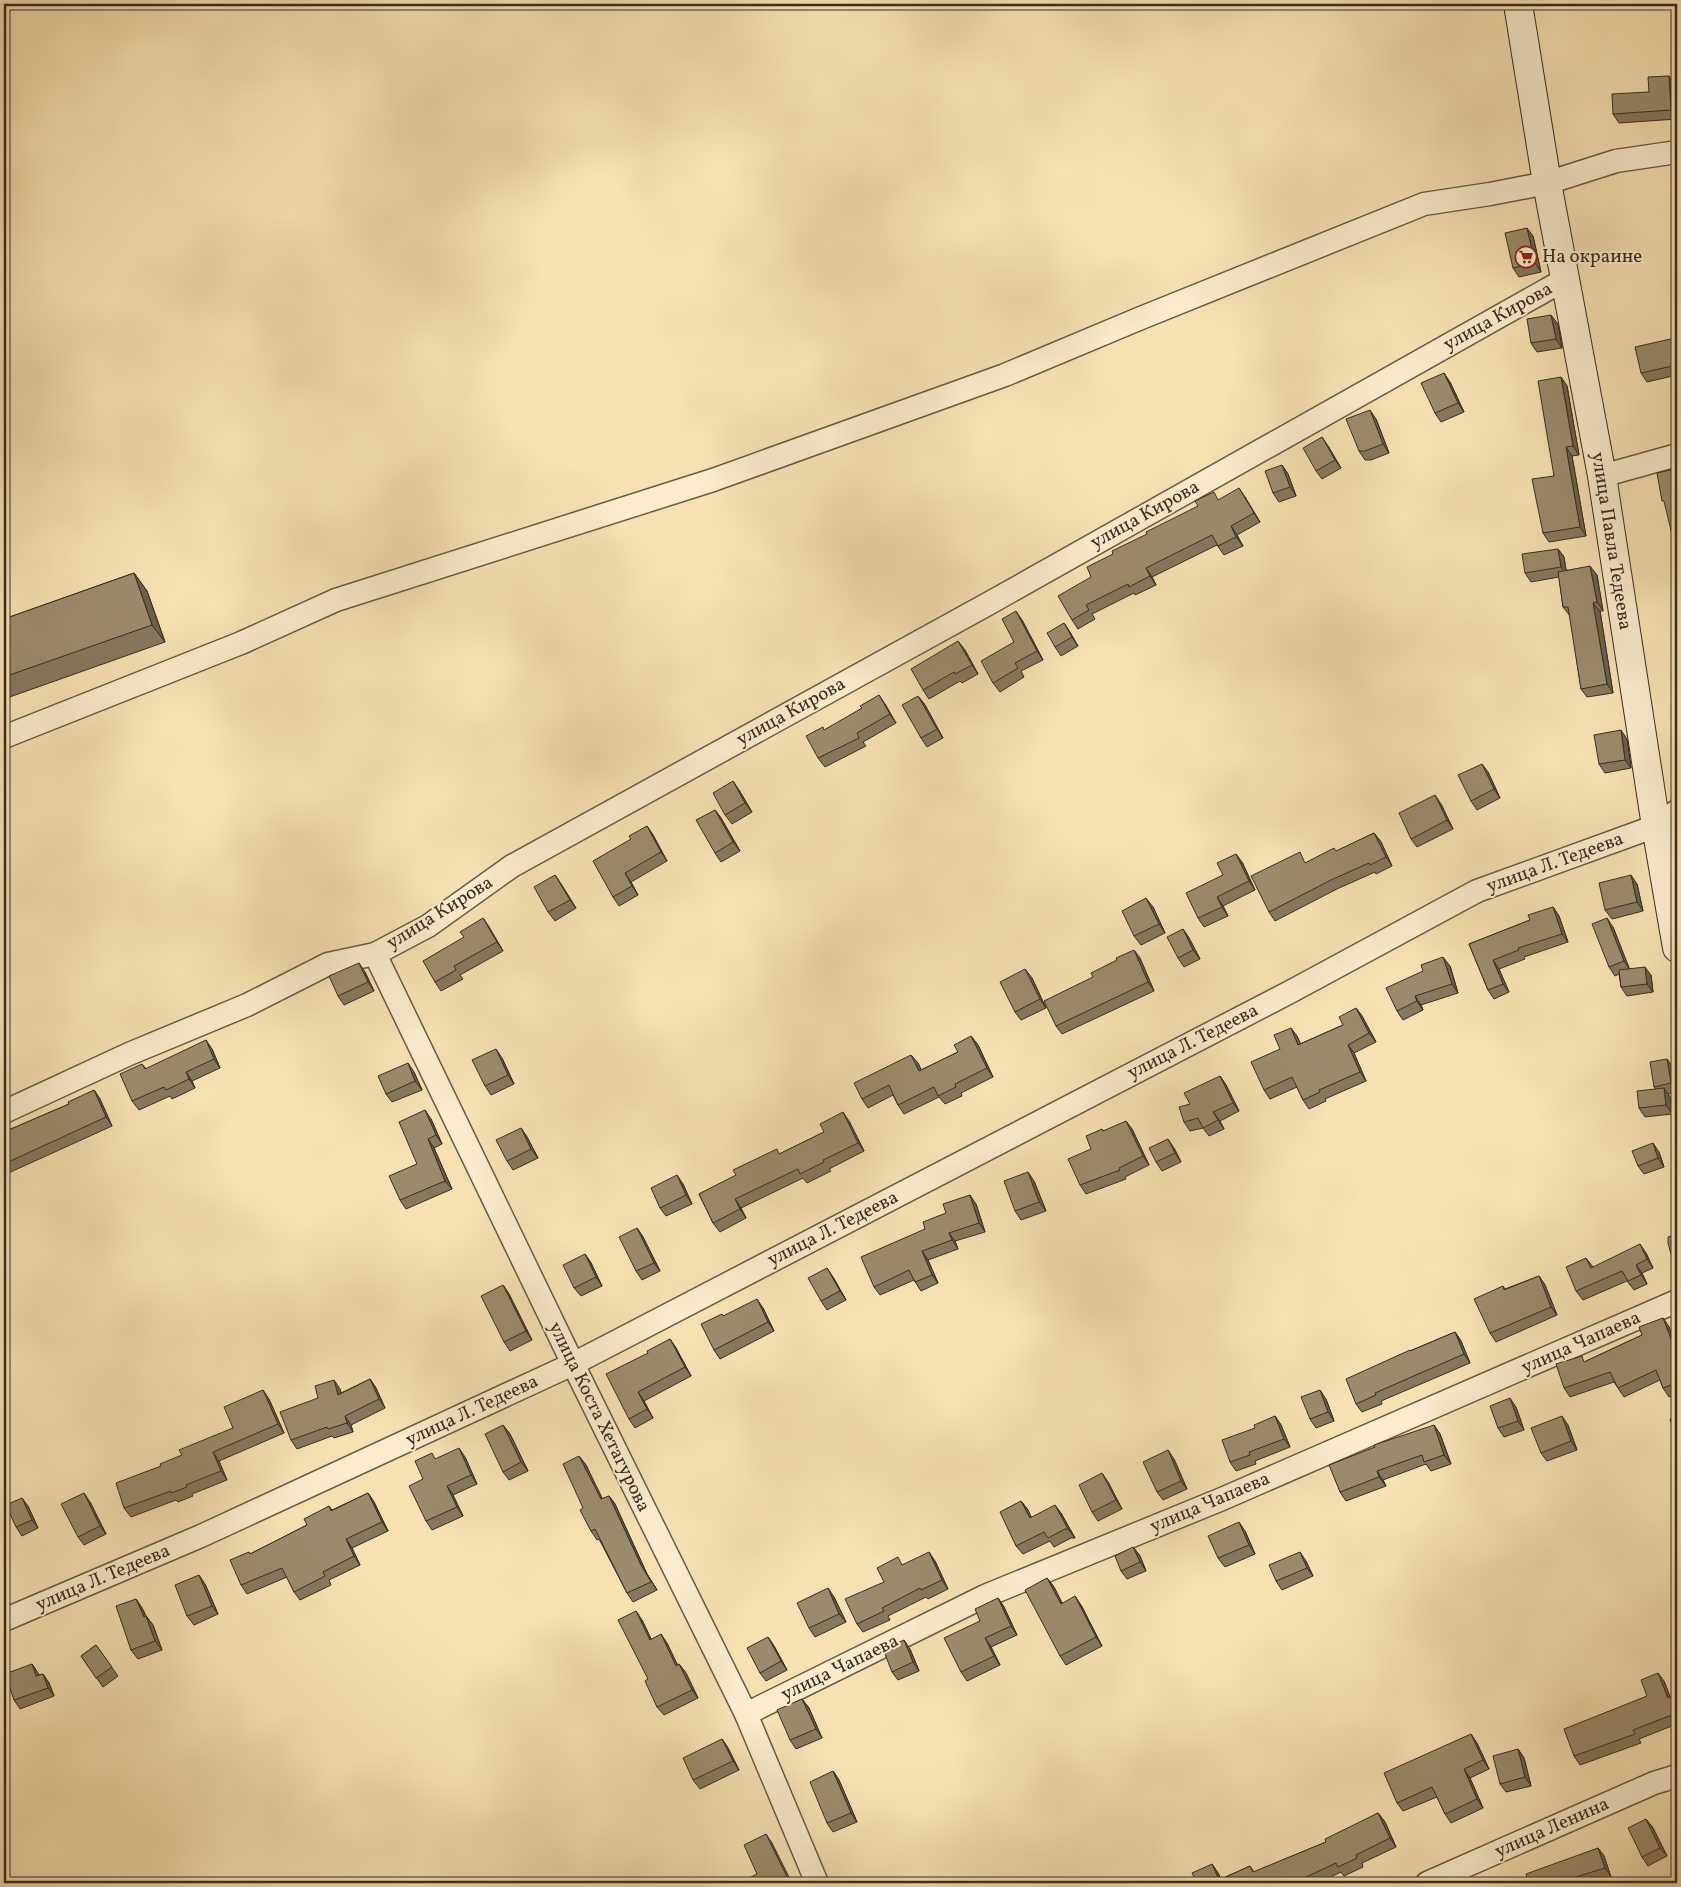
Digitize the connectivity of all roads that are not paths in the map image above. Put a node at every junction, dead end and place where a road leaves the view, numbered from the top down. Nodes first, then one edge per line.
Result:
1 (1518, 4) edge
2 (1677, 152) edge
3 (1547, 183) junction
4 (1564, 280) junction
5 (1677, 455) edge
6 (1602, 476) junction
7 (4, 737) edge
8 (1667, 818) edge
9 (1677, 948) edge
10 (375, 954) junction
11 (4, 1112) edge
12 (1677, 1301) edge
13 (573, 1364) junction
14 (4, 1620) edge
15 (746, 1714) junction
16 (1677, 1776) edge
17 (817, 1883) edge
18 (1428, 1883) edge

1 - 3 main road, улица Павла Тедеева
2 - 3 street
3 - 4 main road, улица Павла Тедеева
3 - 7 street
4 - 6 main road, улица Павла Тедеева
4 - 10 street, улица Кирова
5 - 6 street
6 - 8 main road, улица Павла Тедеева
8 - 9 main road, улица Павла Тедеева
8 - 13 street, улица Л. Тедеева
10 - 11 street, улица Кирова
10 - 13 street, улица Коста Хетагурова
12 - 15 street, улица Чапаева
13 - 14 street, улица Л. Тедеева
13 - 15 street, улица Коста Хетагурова
15 - 17 street, улица Коста Хетагурова
16 - 18 street, улица Ленина

